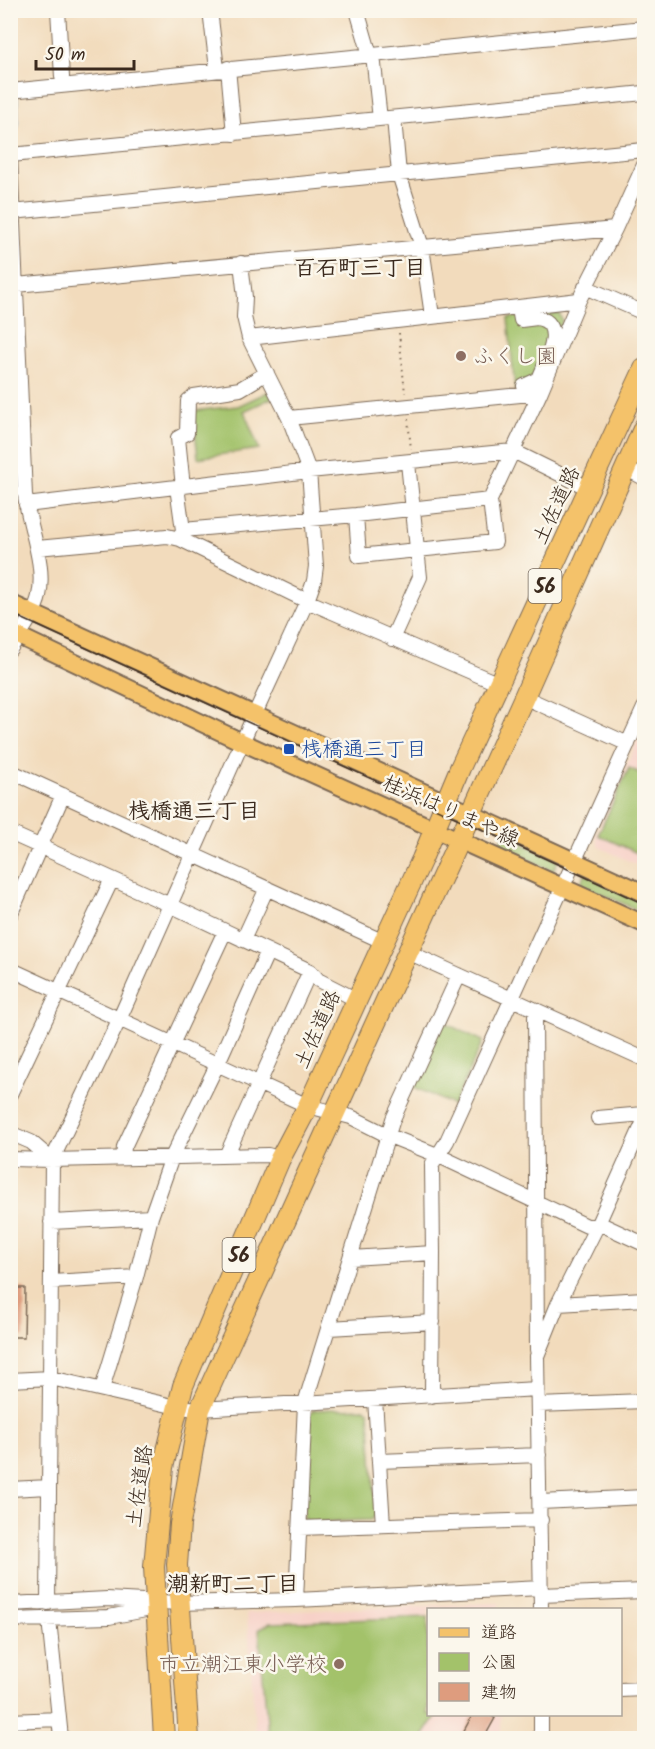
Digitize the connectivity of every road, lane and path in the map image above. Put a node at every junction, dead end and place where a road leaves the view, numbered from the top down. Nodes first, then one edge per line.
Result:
1 (58, 10) edge
2 (210, 10) edge
3 (357, 10) edge
4 (645, 28) edge
5 (372, 55) junction
6 (223, 68) junction
7 (62, 76) dead end
8 (10, 90) edge
9 (645, 93) edge
10 (387, 118) junction
11 (234, 134) junction
12 (645, 150) edge
13 (11, 155) edge
14 (645, 165) edge
15 (399, 174) junction
16 (12, 212) edge
17 (615, 229) junction
18 (422, 247) junction
19 (241, 262) junction
20 (16, 285) junction
21 (585, 287) junction
22 (579, 300) junction
23 (645, 313) edge
24 (530, 315) dead end
25 (432, 316) junction
26 (249, 338) junction
27 (645, 369) edge
28 (267, 373) junction
29 (524, 386) dead end
30 (540, 393) junction
31 (289, 418) junction
32 (642, 436) edge
33 (513, 451) junction
34 (408, 463) junction
35 (625, 468) junction
36 (309, 471) junction
37 (645, 478) edge
38 (180, 487) junction
39 (590, 489) junction
40 (490, 500) junction
41 (26, 505) junction
42 (413, 509) junction
43 (356, 515) junction
44 (312, 519) junction
45 (181, 535) junction
46 (37, 548) junction
47 (417, 550) junction
48 (308, 601) junction
49 (10, 603) edge
50 (32, 613) junction
51 (13, 639) edge
52 (392, 639) junction
53 (499, 684) junction
54 (524, 697) junction
55 (645, 708) edge
56 (255, 714) junction
57 (242, 742) junction
58 (628, 744) junction
59 (10, 771) edge
60 (63, 795) junction
61 (446, 803) junction
62 (470, 814) junction
63 (435, 830) junction
64 (10, 833) edge
65 (458, 839) junction
66 (41, 847) junction
67 (192, 854) junction
68 (574, 861) junction
69 (112, 879) junction
70 (562, 887) junction
71 (267, 888) junction
72 (645, 894) edge
73 (170, 905) junction
74 (10, 915) edge
75 (645, 924) edge
76 (225, 931) junction
77 (243, 940) junction
78 (384, 942) junction
79 (268, 951) junction
80 (408, 952) junction
81 (10, 969) edge
82 (310, 971) junction
83 (459, 975) junction
84 (58, 992) junction
85 (357, 999) junction
86 (511, 999) junction
87 (535, 1010) junction
88 (119, 1020) junction
89 (171, 1044) junction
90 (645, 1059) edge
91 (217, 1065) junction
92 (258, 1084) junction
93 (10, 1094) edge
94 (308, 1106) junction
95 (335, 1114) junction
96 (645, 1114) edge
97 (598, 1118) dead end
98 (645, 1121) edge
99 (10, 1133) edge
100 (387, 1135) junction
101 (437, 1155) junction
102 (172, 1156) junction
103 (226, 1156) junction
104 (123, 1158) junction
105 (10, 1159) edge
106 (280, 1159) junction
107 (52, 1161) junction
108 (535, 1201) junction
109 (151, 1217) junction
110 (51, 1222) junction
111 (597, 1226) junction
112 (645, 1244) edge
113 (433, 1253) junction
114 (351, 1258) junction
115 (136, 1277) junction
116 (52, 1282) junction
117 (645, 1299) edge
118 (558, 1304) junction
119 (433, 1322) junction
120 (328, 1328) junction
121 (537, 1356) junction
122 (51, 1378) junction
123 (10, 1380) edge
124 (102, 1389) junction
125 (537, 1389) junction
126 (432, 1396) junction
127 (375, 1399) junction
128 (645, 1401) edge
129 (305, 1403) junction
130 (538, 1406) junction
131 (177, 1407) junction
132 (200, 1408) junction
133 (539, 1455) junction
134 (379, 1461) junction
135 (49, 1487) junction
136 (10, 1489) edge
137 (645, 1497) edge
138 (541, 1502) junction
139 (541, 1520) junction
140 (383, 1525) junction
141 (299, 1528) junction
142 (645, 1591) edge
143 (541, 1598) edge
144 (296, 1600) junction
145 (48, 1603) junction
146 (179, 1603) junction
147 (10, 1604) edge
148 (156, 1605) junction
149 (49, 1619) junction
150 (10, 1620) edge
151 (645, 1689) edge
152 (622, 1690) edge
153 (541, 1716) edge
154 (59, 1719) junction
155 (10, 1721) edge
156 (61, 1738) edge
157 (164, 1738) edge
158 (189, 1738) edge
159 (541, 1738) edge

1 - 7 street
2 - 6 street
3 - 5 street
4 - 5 street
5 - 6 street
5 - 10 street
6 - 8 street
6 - 11 street
9 - 10 street
10 - 11 street
10 - 15 street
11 - 13 street
12 - 15 street
13 - 16 street
14 - 17 street
15 - 16 street
15 - 18 street
16 - 20 street
17 - 18 street
17 - 21 street
18 - 19 street
18 - 25 street
19 - 20 street
19 - 26 street
20 - 41 street
21 - 22 street
21 - 23 street
22 - 25 street
22 - 30 street
24 - 29 street
25 - 26 street
26 - 28 street
27 - 39 highway, 土佐道路 / 56
28 - 31 street
28 - 38 street
30 - 31 street
30 - 33 street
31 - 36 street
32 - 35 highway, 56
33 - 34 street
33 - 39 street
33 - 40 street
34 - 36 street
34 - 42 street
35 - 37 street
35 - 54 highway, 56
36 - 38 street
36 - 44 street
38 - 41 street
38 - 45 street
39 - 53 highway, 土佐道路 / 56
40 - 42 street
40 - 47 street
41 - 46 street
42 - 43 street
42 - 47 street
43 - 44 street
43 - 47 street
44 - 45 street
44 - 48 street
45 - 46 street
45 - 48 street
46 - 50 street
47 - 52 street
48 - 52 street
48 - 56 street
49 - 50 main road, 桂浜はりまや線
50 - 51 street
50 - 56 main road, 桂浜はりまや線
51 - 57 main road, 桂浜はりまや線
52 - 53 street
53 - 61 highway, 土佐道路 / 56
54 - 58 street
54 - 62 highway, 56
55 - 58 street
56 - 57 street
56 - 61 main road, 桂浜はりまや線
57 - 63 main road, 桂浜はりまや線
57 - 67 street
58 - 68 street
59 - 60 street
60 - 66 street
60 - 67 street
61 - 62 main road, 桂浜はりまや線
61 - 63 highway, 土佐道路 / 56
62 - 65 highway, 56
62 - 68 main road, 桂浜はりまや線
63 - 65 main road, 桂浜はりまや線
63 - 78 highway, 土佐道路 / 56
64 - 66 street
65 - 70 main road, 桂浜はりまや線
65 - 80 highway, 56
66 - 69 street
66 - 74 street
67 - 71 street
67 - 73 street
68 - 70 street
68 - 72 main road, 桂浜はりまや線
69 - 73 street
69 - 84 street
70 - 75 main road, 桂浜はりまや線
70 - 86 street
71 - 77 street
71 - 78 street
73 - 76 street
73 - 88 street
76 - 77 street
76 - 89 street
77 - 79 street
78 - 85 highway, 土佐道路 / 56
79 - 82 street
79 - 91 street
80 - 83 street
80 - 95 highway, 56
81 - 84 street
82 - 85 street
82 - 92 street
83 - 86 street
83 - 100 street
84 - 88 street
84 - 93 street
85 - 94 highway, 土佐道路 / 56
86 - 87 street
86 - 101 street
87 - 90 street
87 - 108 street
88 - 89 street
88 - 107 street
89 - 91 street
89 - 104 street
91 - 92 street
91 - 102 street
92 - 94 street
92 - 103 street
94 - 95 street
94 - 106 highway, 土佐道路 / 56
95 - 100 street
95 - 132 highway, 56
96 - 97 street
98 - 111 street
99 - 107 street
100 - 101 street
100 - 114 street
101 - 108 street
101 - 113 street
102 - 103 street
102 - 104 street
102 - 109 street
103 - 106 street
104 - 107 street
105 - 107 street
106 - 131 highway, 土佐道路 / 56
107 - 110 street
108 - 111 street
108 - 121 street
109 - 110 street
109 - 115 street
110 - 116 street
111 - 112 street
111 - 118 street
113 - 114 street
113 - 119 street
114 - 120 street
115 - 116 street
115 - 124 street
116 - 122 street
117 - 118 street
118 - 121 street
119 - 120 street
119 - 126 street
120 - 129 street
121 - 125 street
122 - 123 street
122 - 124 street
122 - 135 street
124 - 131 street
125 - 126 street
125 - 130 street
126 - 127 street
127 - 129 street
127 - 134 street
128 - 130 street
129 - 132 street
129 - 141 street
130 - 133 street
131 - 132 street
131 - 148 highway, 土佐道路 / 56
132 - 146 highway, 56
133 - 134 street
133 - 138 street
134 - 140 street
135 - 136 street
135 - 145 street
137 - 138 street
138 - 139 street
139 - 140 street
139 - 143 street
140 - 141 street
141 - 144 street
142 - 143 street
143 - 144 street
144 - 146 street
145 - 147 street
145 - 148 street
146 - 148 street
146 - 158 highway, 56
148 - 149 street
148 - 157 highway, 土佐道路 / 56
149 - 150 street
149 - 154 street
151 - 152 street
153 - 159 street
154 - 155 street
154 - 156 street

